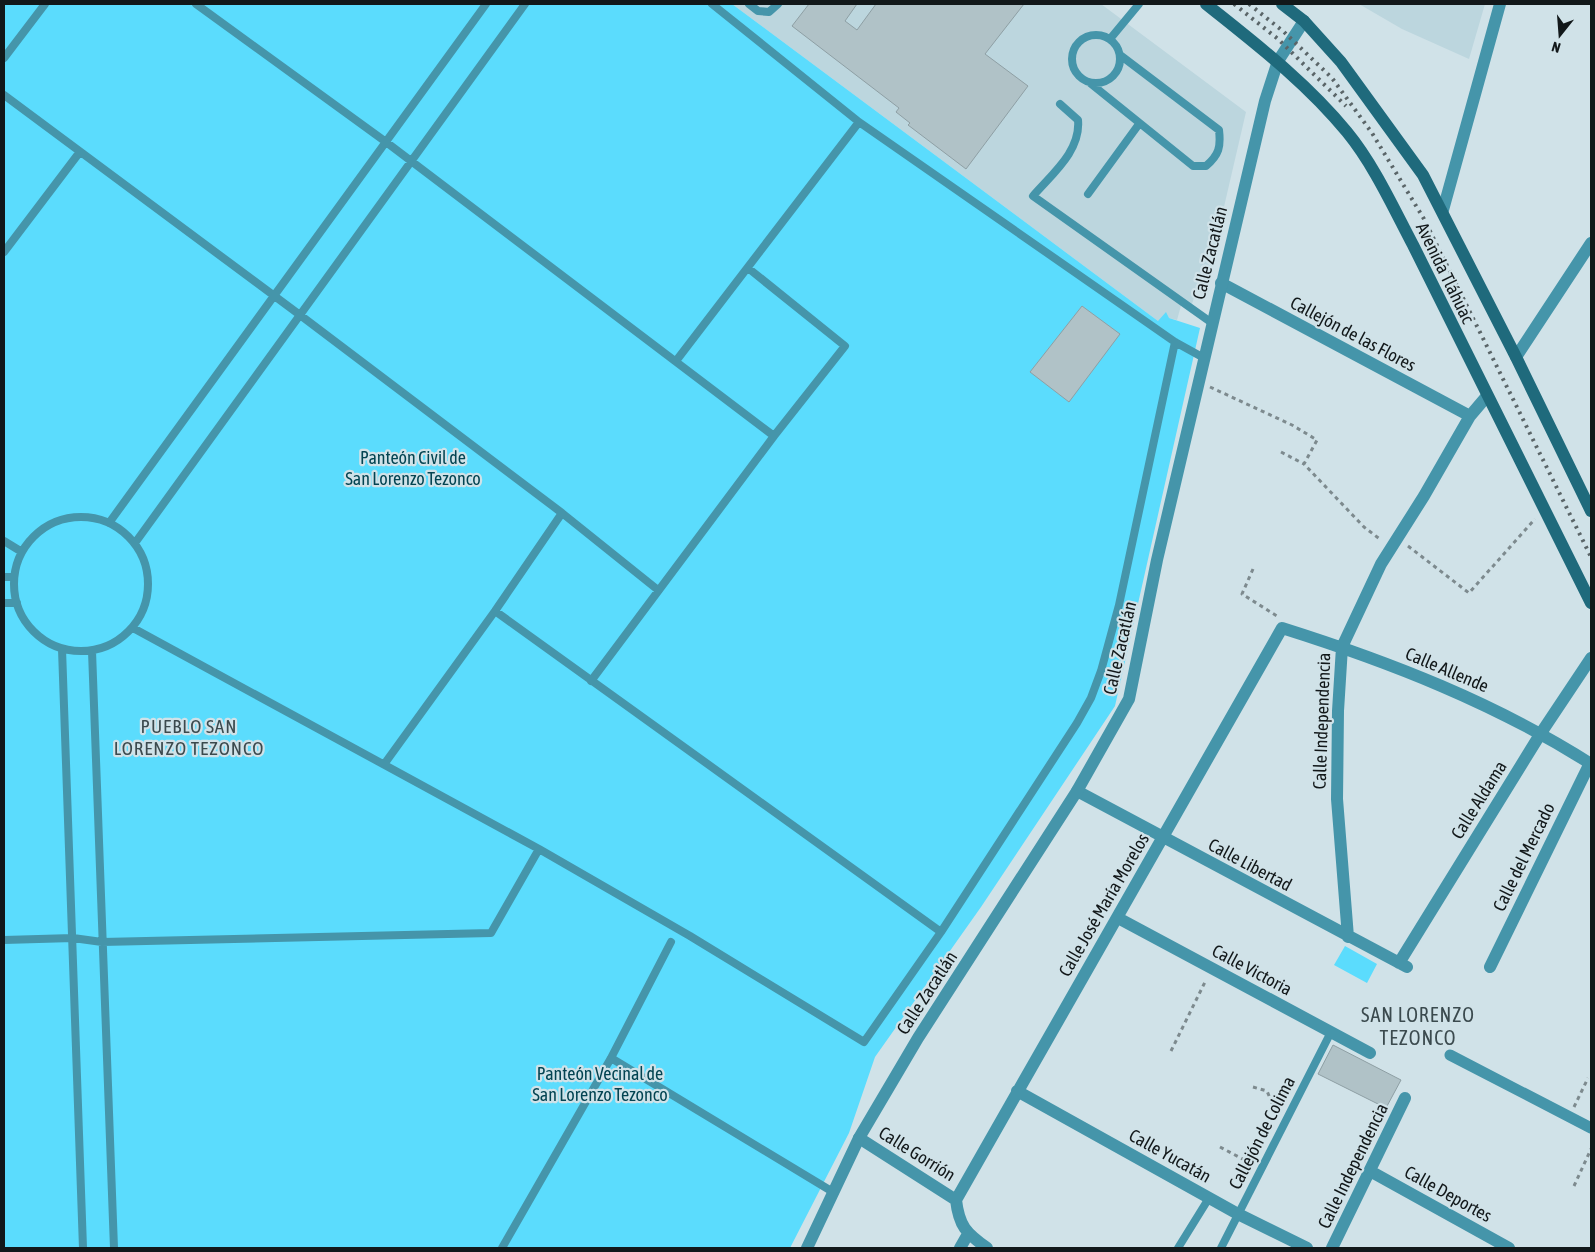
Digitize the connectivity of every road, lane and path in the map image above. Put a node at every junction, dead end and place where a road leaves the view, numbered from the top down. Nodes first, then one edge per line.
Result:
1 (44, 4) edge
2 (196, 4) edge
3 (486, 4) edge
4 (525, 4) edge
5 (712, 4) edge
6 (749, 4) edge
7 (778, 4) edge
8 (1139, 4) edge
9 (1206, 4) edge
10 (1282, 4) edge
11 (1500, 4) edge
12 (1304, 21) junction
13 (1110, 40) junction
14 (1120, 56) junction
15 (4, 58) edge
16 (1278, 60) junction
17 (1090, 83) junction
18 (4, 95) edge
19 (1060, 104) dead end
20 (859, 122) junction
21 (1139, 124) junction
22 (386, 142) junction
23 (79, 153) junction
24 (411, 162) junction
25 (1088, 194) dead end
26 (1443, 210) junction
27 (1591, 243) edge
28 (5, 247) edge
29 (748, 268) junction
30 (1221, 283) junction
31 (273, 296) junction
32 (300, 314) junction
33 (1212, 323) junction
34 (1175, 342) junction
35 (1516, 357) junction
36 (1204, 358) junction
37 (676, 361) junction
38 (1199, 381) junction
39 (1487, 396) junction
40 (1470, 416) junction
41 (774, 436) junction
42 (1281, 452) dead end
43 (1304, 464) junction
44 (1544, 509) junction
45 (1591, 511) edge
46 (562, 513) junction
47 (109, 523) junction
48 (4, 541) edge
49 (135, 543) junction
50 (1395, 543) junction
51 (22, 552) junction
52 (1253, 568) dead end
53 (4, 577) edge
54 (14, 577) junction
55 (658, 590) junction
56 (4, 603) edge
57 (16, 603) junction
58 (1591, 603) edge
59 (495, 611) junction
60 (133, 628) junction
61 (1282, 628) junction
62 (1342, 647) junction
63 (62, 649) junction
64 (92, 651) junction
65 (1591, 658) edge
66 (591, 681) junction
67 (1541, 733) junction
68 (385, 763) junction
69 (1590, 763) edge
70 (1077, 791) junction
71 (1163, 838) junction
72 (539, 849) junction
73 (1118, 918) junction
74 (940, 932) junction
75 (1348, 937) junction
76 (73, 938) junction
77 (4, 940) edge
78 (102, 942) junction
79 (671, 942) dead end
80 (1403, 965) joint
81 (1490, 966) dead end
82 (1212, 968) junction
83 (1331, 1032) junction
84 (1171, 1051) dead end
85 (1370, 1053) dead end
86 (1450, 1056) dead end
87 (611, 1058) junction
88 (1588, 1078) dead end
89 (1253, 1088) dead end
90 (1017, 1091) junction
91 (1405, 1098) dead end
92 (1290, 1112) junction
93 (1569, 1117) junction
94 (1591, 1128) edge
95 (859, 1138) junction
96 (1220, 1147) dead end
97 (1591, 1149) edge
98 (1261, 1169) junction
99 (1370, 1170) junction
100 (1574, 1186) dead end
101 (833, 1192) junction
102 (1209, 1198) junction
103 (956, 1200) junction
104 (1238, 1214) junction
105 (968, 1234) junction
106 (84, 1248) edge
107 (114, 1248) edge
108 (502, 1248) edge
109 (807, 1248) edge
110 (960, 1248) edge
111 (987, 1248) edge
112 (1178, 1248) edge
113 (1221, 1248) edge
114 (1307, 1248) edge
115 (1332, 1248) edge
116 (1509, 1248) edge

1 - 15 lane
2 - 22 lane
3 - 22 lane
4 - 24 lane
5 - 20 lane
6 - 7 lane
8 - 13 lane
9 - 16 main road, Avenida Tláhuac
10 - 12 main road, Avenida Tláhuac
11 - 26 street
12 - 16 street, Calle Zacatlán
12 - 26 main road, Avenida Tláhuac
13 - 14 lane
13 - 17 lane
14 - 17 lane
14 - 21 lane
16 - 30 street, Calle Zacatlán
16 - 39 main road, Avenida Tláhuac
17 - 21 lane
18 - 23 lane
19 - 33 lane
20 - 29 lane
20 - 34 lane
21 - 25 lane
22 - 24 lane
22 - 31 lane
23 - 28 lane
23 - 31 lane
24 - 32 lane
24 - 37 lane
26 - 35 main road, Avenida Tláhuac
27 - 35 street
29 - 37 lane
29 - 41 lane
30 - 33 street, Calle Zacatlán
30 - 40 street, Callejón de las Flores
31 - 32 lane
31 - 47 lane
32 - 46 lane
32 - 49 lane
33 - 36 street, Calle Zacatlán
34 - 36 lane
34 - 74 lane
35 - 45 main road, Avenida Tláhuac
36 - 38 street, Calle Zacatlán
37 - 41 lane
38 - 43 path
38 - 70 street, Calle Zacatlán
39 - 40 street, Calle Independencia
39 - 44 main road, Avenida Tláhuac
40 - 50 street, Calle Independencia
41 - 55 lane
42 - 43 path
43 - 50 path
44 - 50 path
44 - 58 main road, Avenida Tláhuac
46 - 55 lane
46 - 59 lane
47 - 49 lane
47 - 51 lane
48 - 51 lane
49 - 60 lane
50 - 62 street, Calle Independencia
51 - 54 lane
52 - 61 path
53 - 54 lane
54 - 57 lane
55 - 66 lane
56 - 57 lane
57 - 63 lane
59 - 66 lane
59 - 68 lane
60 - 64 lane
60 - 68 lane
61 - 62 street, Calle Allende
61 - 71 street, Calle José María Morelos
62 - 67 street, Calle Allende
62 - 75 street, Calle Independencia
63 - 64 lane
63 - 76 lane
64 - 78 lane
65 - 67 street, Calle Aldama
66 - 74 lane
67 - 69 street, Calle Allende
67 - 80 street, Calle Aldama
68 - 72 lane
69 - 81 street, Calle del Mercado
70 - 71 street, Calle Libertad
70 - 95 street, Calle Zacatlán
71 - 73 street, Calle José María Morelos
71 - 75 street, Calle Libertad
72 - 74 lane
72 - 78 lane
73 - 82 street, Calle Victoria
73 - 90 street, Calle José María Morelos
75 - 80 street, Calle Libertad
76 - 77 lane
76 - 78 lane
76 - 106 lane
78 - 107 lane
79 - 87 lane
82 - 83 street, Calle Victoria
82 - 84 path
83 - 85 street, Calle Victoria
83 - 92 lane, Callejón de Colima
86 - 93 street
87 - 101 lane
87 - 108 lane
88 - 93 path
89 - 92 path
90 - 102 street, Calle Yucatán
90 - 103 street, Calle José María Morelos
91 - 99 street, Calle Independencia
92 - 98 lane, Callejón de Colima
93 - 94 street
95 - 101 street, Calle Zacatlán
95 - 103 street, Calle Gorrión
96 - 98 path
97 - 100 path
98 - 104 lane, Callejón de Colima
99 - 115 street, Calle Independencia
99 - 116 street, Calle Deportes
101 - 109 street, Calle Zacatlán
102 - 104 street, Calle Yucatán
102 - 112 lane
103 - 105 street, Calle Gorrión
104 - 113 lane, Callejón de Colima
104 - 114 street, Calle Yucatán
105 - 110 street
105 - 111 street, Calle Gorrión

